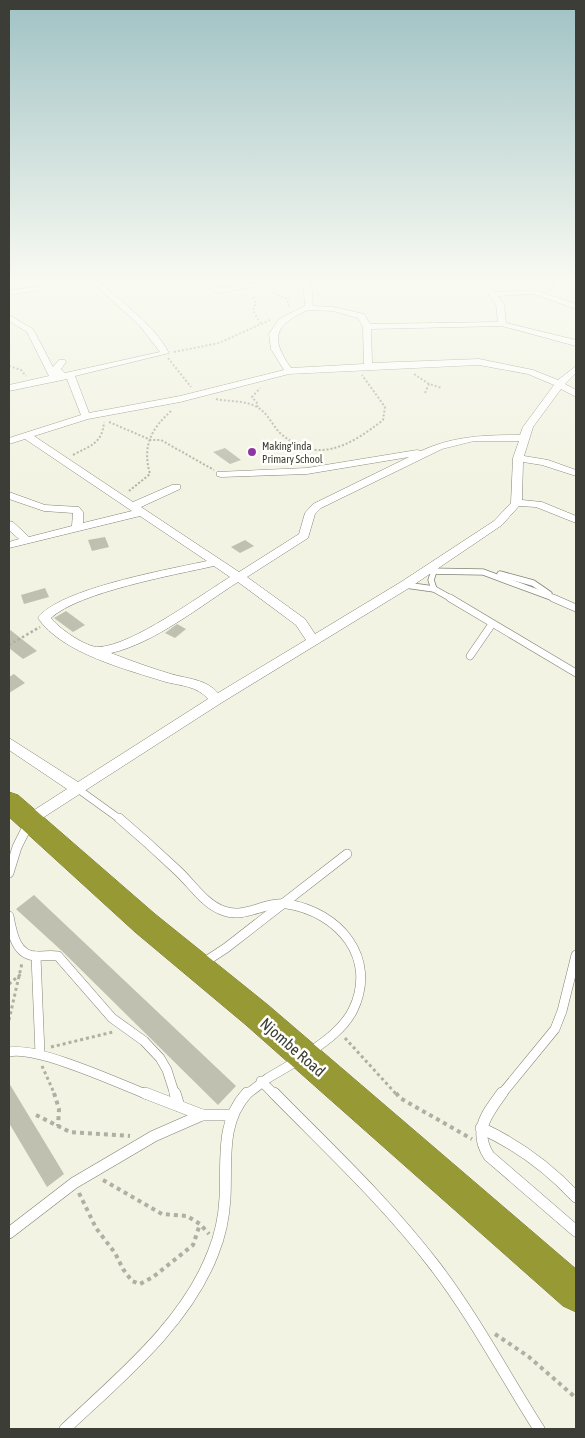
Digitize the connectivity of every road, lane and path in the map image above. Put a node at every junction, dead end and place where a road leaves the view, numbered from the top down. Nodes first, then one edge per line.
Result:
1 (43, 349) edge
2 (160, 349) edge
3 (191, 349) edge
4 (276, 349) edge
5 (366, 349) edge
6 (164, 354) junction
7 (62, 362) dead end
8 (410, 363) junction
9 (366, 365) junction
10 (9, 366) edge
11 (576, 369) edge
12 (289, 371) junction
13 (273, 374) junction
14 (63, 377) junction
15 (32, 383) junction
16 (429, 384) junction
17 (559, 384) junction
18 (9, 388) edge
19 (442, 388) dead end
20 (425, 393) dead end
21 (198, 394) junction
22 (576, 394) edge
23 (180, 398) junction
24 (257, 407) junction
25 (86, 416) junction
26 (101, 417) junction
27 (26, 435) junction
28 (523, 438) junction
29 (151, 440) junction
30 (9, 441) edge
31 (431, 450) junction
32 (518, 458) junction
33 (62, 459) junction
34 (576, 472) edge
35 (222, 474) joint
36 (176, 487) dead end
37 (9, 495) edge
38 (516, 503) junction
39 (134, 506) junction
40 (576, 520) edge
41 (9, 524) edge
42 (77, 529) junction
43 (27, 541) junction
44 (9, 545) edge
45 (217, 562) junction
46 (429, 571) junction
47 (239, 578) junction
48 (405, 585) junction
49 (434, 590) junction
50 (576, 608) edge
51 (46, 623) junction
52 (492, 624) junction
53 (312, 640) junction
54 (9, 645) edge
55 (97, 652) junction
56 (470, 656) dead end
57 (576, 673) edge
58 (216, 700) junction
59 (9, 744) edge
60 (78, 789) junction
61 (20, 811) edge
62 (347, 854) dead end
63 (9, 873) edge
64 (283, 904) junction
65 (9, 916) edge
66 (24, 953) junction
67 (576, 955) edge
68 (36, 956) junction
69 (198, 966) junction
70 (21, 974) junction
71 (9, 984) edge
72 (9, 1020) edge
73 (124, 1028) junction
74 (340, 1031) junction
75 (12, 1050) edge
76 (40, 1052) junction
77 (305, 1056) junction
78 (261, 1081) junction
79 (179, 1106) junction
80 (36, 1115) dead end
81 (202, 1115) junction
82 (232, 1115) junction
83 (58, 1126) junction
84 (482, 1128) junction
85 (154, 1136) junction
86 (482, 1143) junction
87 (91, 1172) junction
88 (74, 1183) junction
89 (576, 1197) edge
90 (200, 1224) junction
91 (576, 1231) edge
92 (9, 1233) edge
93 (217, 1246) junction
94 (576, 1293) edge
95 (469, 1316) junction
96 (576, 1398) edge
97 (65, 1429) edge
98 (539, 1429) edge

1 - 14 street
2 - 6 street
3 - 6 path
4 - 12 street
5 - 9 street
6 - 14 street
6 - 21 path
7 - 14 street
8 - 9 street
8 - 16 path
8 - 17 street
9 - 12 street
9 - 24 path
10 - 15 path
11 - 17 street
12 - 13 street
13 - 21 street
13 - 24 path
14 - 15 street
14 - 25 street
15 - 18 street
16 - 19 path
16 - 20 path
17 - 22 street
17 - 28 street
21 - 23 street
21 - 24 path
23 - 26 street
23 - 29 path
25 - 26 street
25 - 27 street
26 - 29 path
26 - 33 path
27 - 30 street
27 - 33 street
28 - 31 street
28 - 32 street
29 - 35 path
29 - 39 path
31 - 35 street
31 - 47 street
32 - 34 street
32 - 38 street
33 - 39 street
36 - 39 street
37 - 42 street
38 - 40 street
38 - 46 street
39 - 42 street
39 - 45 street
41 - 43 street
42 - 43 street
43 - 44 street
45 - 47 street
45 - 51 street
46 - 48 street
46 - 49 lane
46 - 50 lane
47 - 53 street
47 - 55 street
48 - 49 lane
48 - 53 street
49 - 52 lane
51 - 54 path
51 - 55 street
52 - 56 lane
52 - 57 lane
53 - 58 street
55 - 58 street
58 - 60 street
59 - 60 street
60 - 61 street
60 - 64 lane
61 - 63 lane
61 - 69 highway, Njombe Road
62 - 64 lane
64 - 69 lane
64 - 74 lane
65 - 66 lane
66 - 68 lane
66 - 70 path
67 - 84 lane
68 - 73 lane
68 - 76 lane
69 - 77 highway, Njombe Road
70 - 71 path
70 - 72 path
73 - 76 path
73 - 79 lane
74 - 77 lane
74 - 86 path
75 - 76 lane
76 - 79 lane
76 - 83 path
77 - 78 lane
77 - 94 highway, Njombe Road
78 - 82 lane
78 - 95 lane
79 - 81 lane
80 - 83 path
81 - 82 lane
81 - 85 lane
82 - 93 lane
83 - 85 path
84 - 86 lane
84 - 89 lane
85 - 87 lane
86 - 91 lane
87 - 88 lane
87 - 90 path
88 - 90 path
88 - 92 lane
90 - 93 path
93 - 97 lane
95 - 96 path
95 - 98 lane

